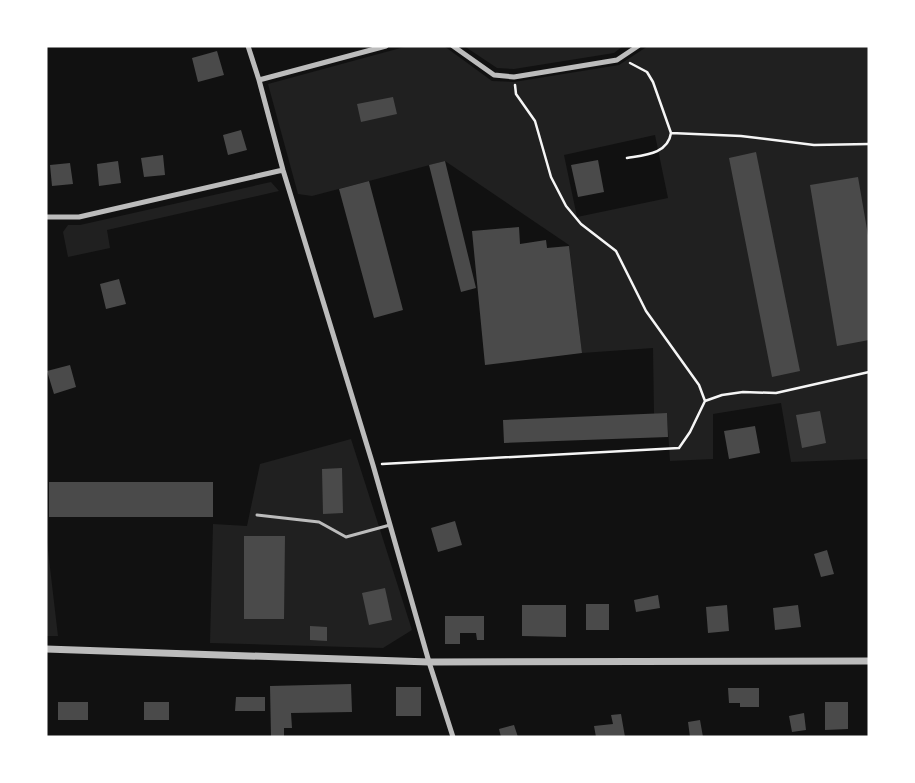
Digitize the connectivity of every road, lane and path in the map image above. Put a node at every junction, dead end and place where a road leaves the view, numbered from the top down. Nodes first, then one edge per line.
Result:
1 (248, 46) edge
2 (386, 46) edge
3 (453, 46) edge
4 (638, 46) edge
5 (617, 60) junction
6 (514, 77) junction
7 (259, 80) junction
8 (671, 133) junction
9 (869, 144) edge
10 (626, 158) dead end
11 (282, 170) junction
12 (46, 217) edge
13 (869, 372) edge
14 (705, 401) junction
15 (373, 465) junction
16 (257, 515) dead end
17 (391, 525) junction
18 (46, 649) edge
19 (869, 661) edge
20 (429, 662) junction
21 (453, 737) edge

1 - 7 street
2 - 7 street
3 - 6 street
4 - 5 street
5 - 6 street
5 - 8 path
6 - 14 path
7 - 11 street
8 - 9 path
8 - 10 path
11 - 12 street
11 - 15 street
13 - 14 path
14 - 15 path
15 - 17 street
16 - 17 lane
17 - 20 street
18 - 20 street
19 - 20 street
20 - 21 street

